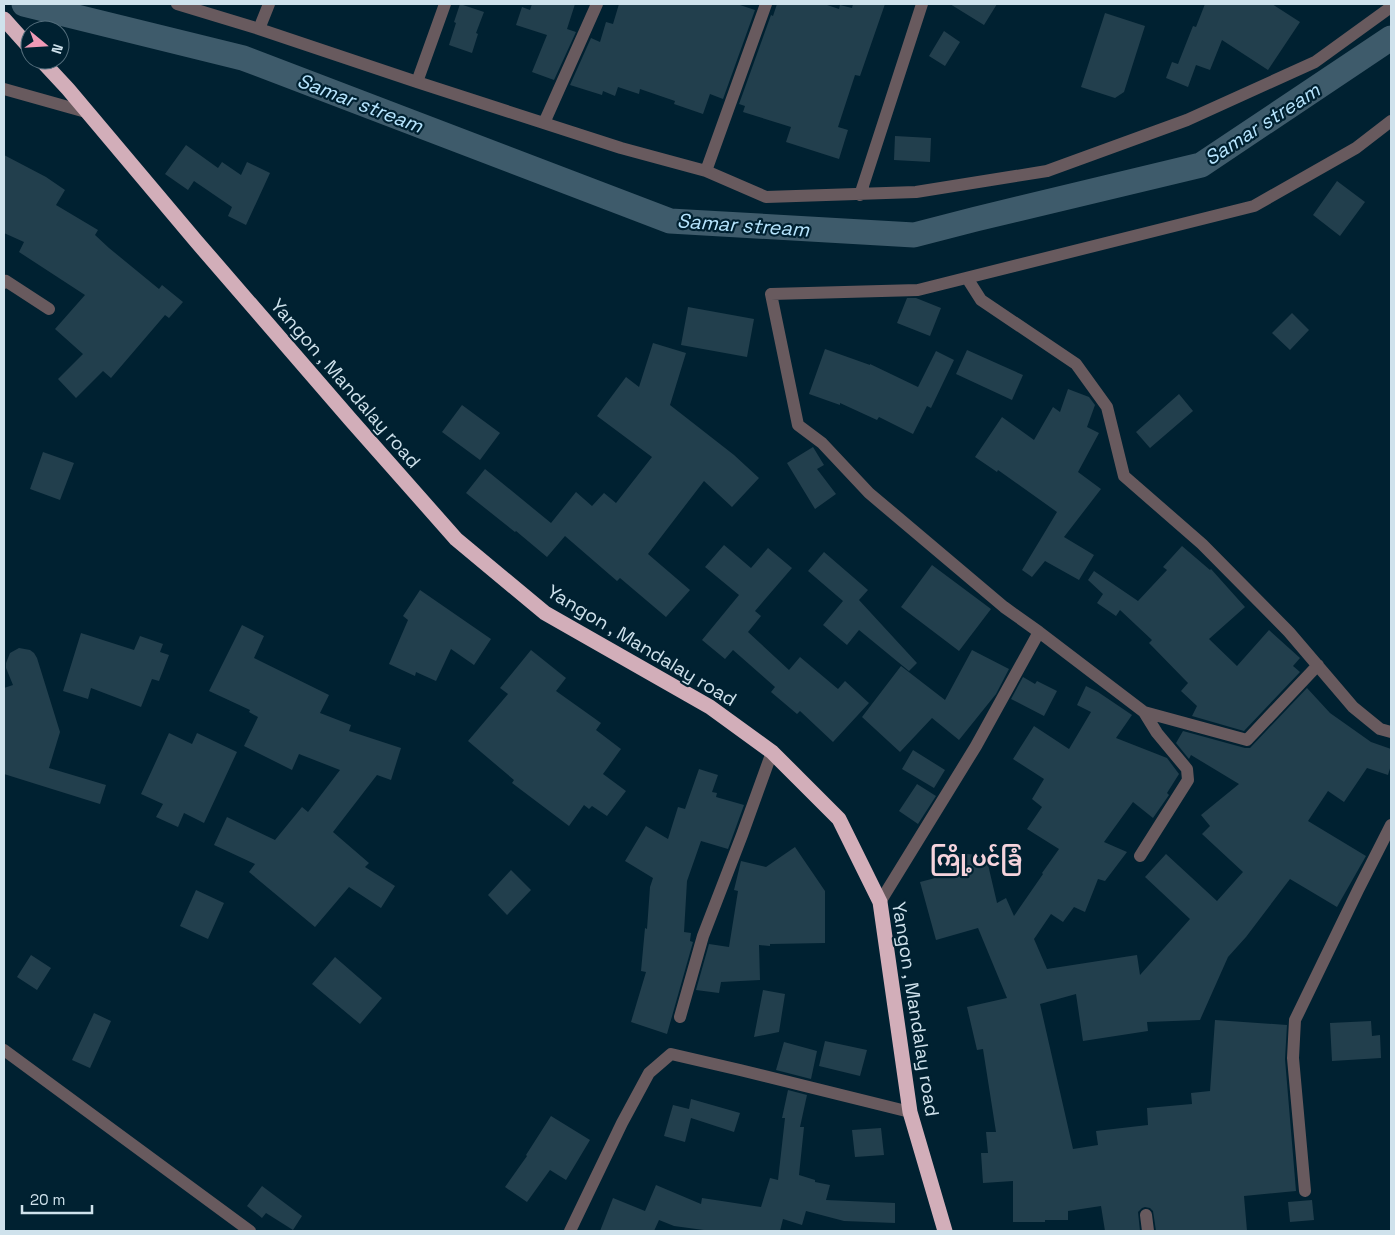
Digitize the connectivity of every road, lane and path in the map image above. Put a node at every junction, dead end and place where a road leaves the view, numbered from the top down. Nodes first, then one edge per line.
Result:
1 (177, 4) edge
2 (269, 4) edge
3 (445, 4) edge
4 (597, 4) edge
5 (766, 4) edge
6 (922, 4) edge
7 (1391, 7) edge
8 (4, 19) edge
9 (259, 29) junction
10 (20, 37) edge
11 (50, 70) edge
12 (417, 82) junction
13 (4, 89) edge
14 (86, 112) junction
15 (1391, 121) edge
16 (544, 123) junction
17 (706, 172) junction
18 (860, 195) junction
19 (967, 278) junction
20 (4, 283) edge
21 (49, 309) dead end
22 (1039, 632) junction
23 (1318, 665) junction
24 (1144, 712) junction
25 (1391, 732) edge
26 (772, 752) junction
27 (1391, 825) edge
28 (1140, 856) dead end
29 (880, 902) junction
30 (680, 1017) dead end
31 (4, 1050) edge
32 (910, 1112) junction
33 (1304, 1191) dead end
34 (1146, 1215) dead end
35 (250, 1231) edge
36 (570, 1231) edge
37 (945, 1231) edge
38 (1148, 1231) edge

1 - 9 street
2 - 9 street
3 - 12 street
4 - 16 street
5 - 17 street
6 - 18 street
7 - 18 street
8 - 10 highway
9 - 12 street
11 - 14 highway, Yangon , Mandalay road
12 - 16 street
13 - 14 street
14 - 26 highway, Yangon , Mandalay road
15 - 19 street
16 - 17 street
17 - 18 street
19 - 22 street
19 - 23 street
20 - 21 street
22 - 24 street
22 - 29 street
23 - 24 street
23 - 25 street
24 - 28 street
26 - 29 highway, Yangon , Mandalay road
26 - 30 street
27 - 33 street
29 - 32 highway, Yangon , Mandalay road
31 - 35 street
32 - 36 street
32 - 37 highway, Yangon , Mandalay road
34 - 38 street

